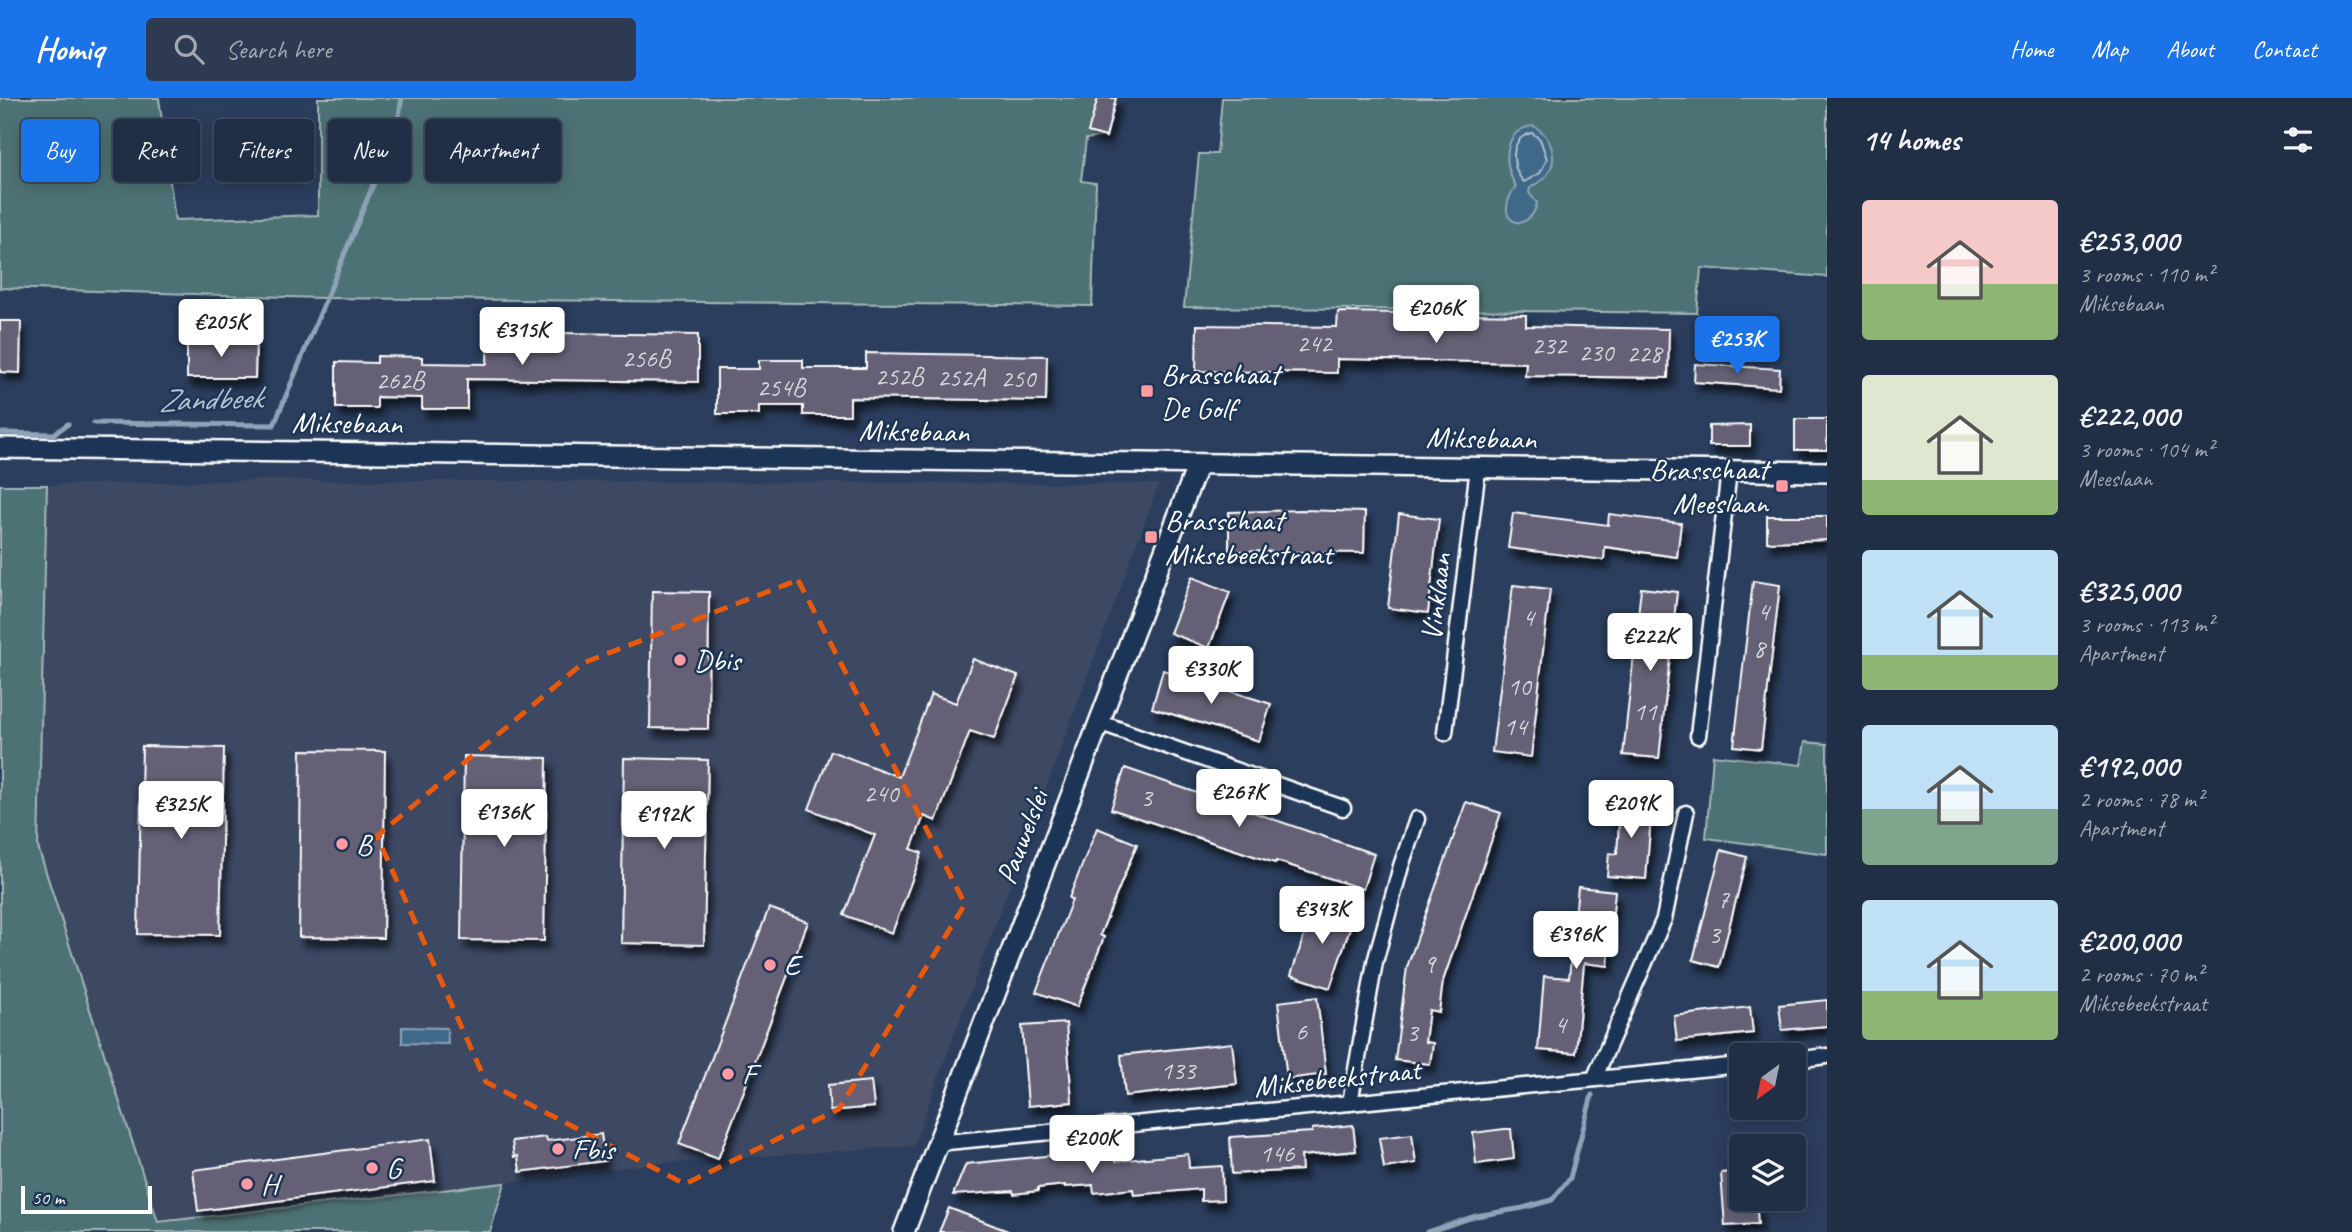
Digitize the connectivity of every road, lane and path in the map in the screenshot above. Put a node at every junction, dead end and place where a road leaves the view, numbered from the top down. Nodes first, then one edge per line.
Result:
1 (0, 448) edge
2 (1198, 464) junction
3 (1478, 468) junction
4 (1729, 471) junction
5 (1827, 472) edge
6 (1098, 722) junction
7 (1445, 733) dead end
8 (1698, 736) dead end
9 (1343, 808) dead end
10 (1686, 813) dead end
11 (1417, 818) dead end
12 (1827, 1056) edge
13 (1806, 1059) edge
14 (1729, 1066) edge
15 (1594, 1079) junction
16 (1350, 1103) junction
17 (937, 1143) junction
18 (904, 1232) edge

1 - 2 street, Miksebaan
2 - 3 street, Miksebaan
2 - 6 street, Pauwelslei
3 - 4 street, Miksebaan
3 - 7 street, Vinklaan
4 - 5 street, Miksebaan
4 - 8 street
6 - 9 street
6 - 17 street, Pauwelslei
10 - 15 street
11 - 16 street
12 - 13 street
14 - 15 street, Miksebeekstraat
15 - 16 street, Miksebeekstraat
16 - 17 street, Miksebeekstraat
17 - 18 street, Pauwelslei

